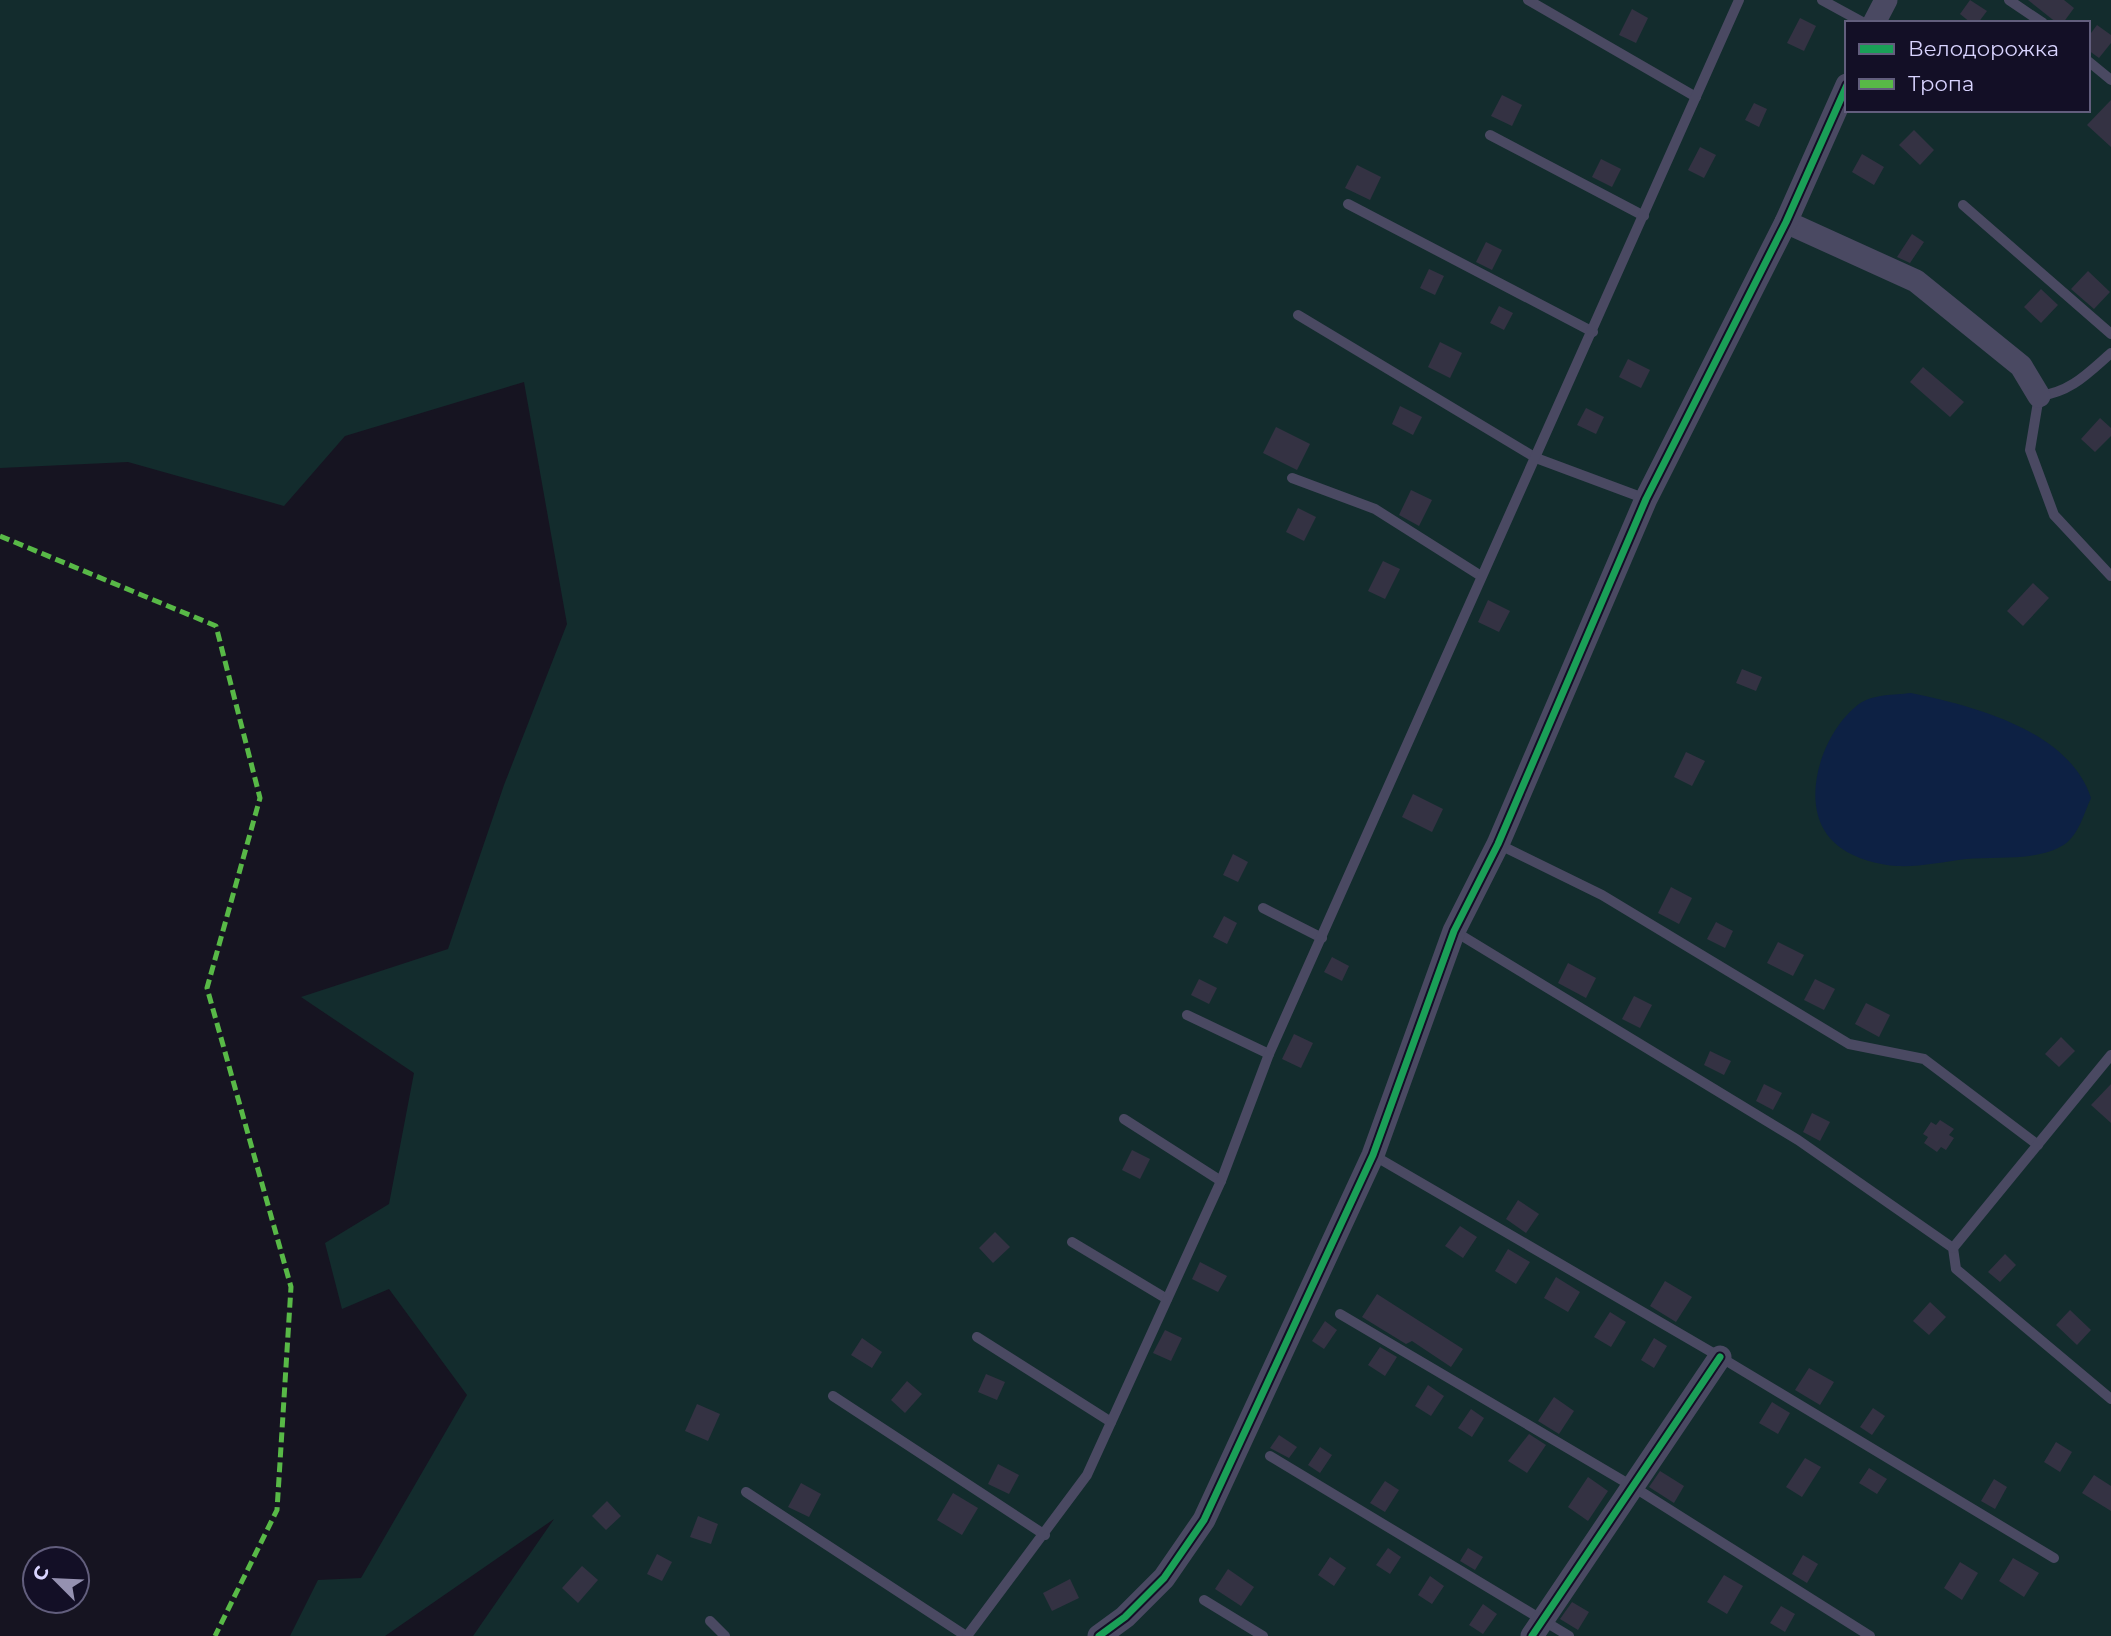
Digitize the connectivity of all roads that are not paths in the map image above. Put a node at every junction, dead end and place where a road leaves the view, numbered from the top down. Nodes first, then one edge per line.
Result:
1 (1528, 0) edge
2 (1739, 0) edge
3 (1822, 0) edge
4 (1886, 0) edge
5 (2009, 0) edge
6 (1860, 21) edge
7 (1875, 21) edge
8 (2040, 21) edge
9 (2090, 63) edge
10 (2111, 80) edge
11 (1845, 89) edge
12 (1696, 97) junction
13 (1490, 135) dead end
14 (1348, 204) dead end
15 (1963, 205) dead end
16 (1644, 216) junction
17 (1786, 222) junction
18 (1298, 315) dead end
19 (1593, 332) junction
20 (2111, 334) edge
21 (2111, 353) edge
22 (2039, 397) junction
23 (1536, 458) junction
24 (1292, 478) dead end
25 (1646, 499) junction
26 (1481, 576) junction
27 (2111, 576) edge
28 (1498, 844) junction
29 (1263, 908) dead end
30 (1454, 931) junction
31 (1322, 938) junction
32 (1186, 1014) dead end
33 (1269, 1054) junction
34 (2111, 1055) edge
35 (1124, 1119) dead end
36 (2038, 1145) junction
37 (1373, 1155) junction
38 (1221, 1181) junction
39 (1072, 1242) dead end
40 (1954, 1248) junction
41 (1167, 1299) junction
42 (1340, 1314) dead end
43 (977, 1337) dead end
44 (1720, 1357) junction
45 (833, 1396) dead end
46 (2111, 1399) edge
47 (1111, 1422) junction
48 (1270, 1456) dead end
49 (1632, 1486) junction
50 (746, 1492) dead end
51 (1045, 1535) junction
52 (2054, 1558) dead end
53 (1204, 1600) dead end
54 (710, 1621) dead end
55 (1538, 1628) edge
56 (725, 1636) edge
57 (967, 1636) edge
58 (1099, 1636) edge
59 (1263, 1636) edge
60 (1569, 1636) edge
61 (1870, 1636) edge

1 - 12 lane
2 - 12 lane
3 - 6 lane
4 - 7 street
5 - 8 lane
9 - 10 lane
11 - 17 street
12 - 16 lane
13 - 16 lane
14 - 19 lane
15 - 20 lane
16 - 19 lane
17 - 22 street
17 - 25 street
18 - 23 lane
19 - 23 lane
21 - 22 lane
22 - 27 lane
23 - 25 lane
23 - 26 lane
24 - 26 lane
25 - 28 street
26 - 31 lane
28 - 30 street
28 - 36 lane
29 - 31 lane
30 - 37 street
30 - 40 lane
31 - 33 lane
32 - 33 lane
33 - 38 lane
34 - 36 lane
35 - 38 lane
36 - 40 lane
37 - 44 lane
37 - 58 street
38 - 41 lane
39 - 41 lane
40 - 46 lane
41 - 47 lane
42 - 49 lane
43 - 47 lane
44 - 49 street
44 - 52 lane
45 - 51 lane
47 - 51 lane
48 - 55 lane
49 - 55 street
49 - 61 lane
50 - 57 lane
51 - 57 lane
53 - 59 lane
54 - 56 lane
55 - 60 lane

